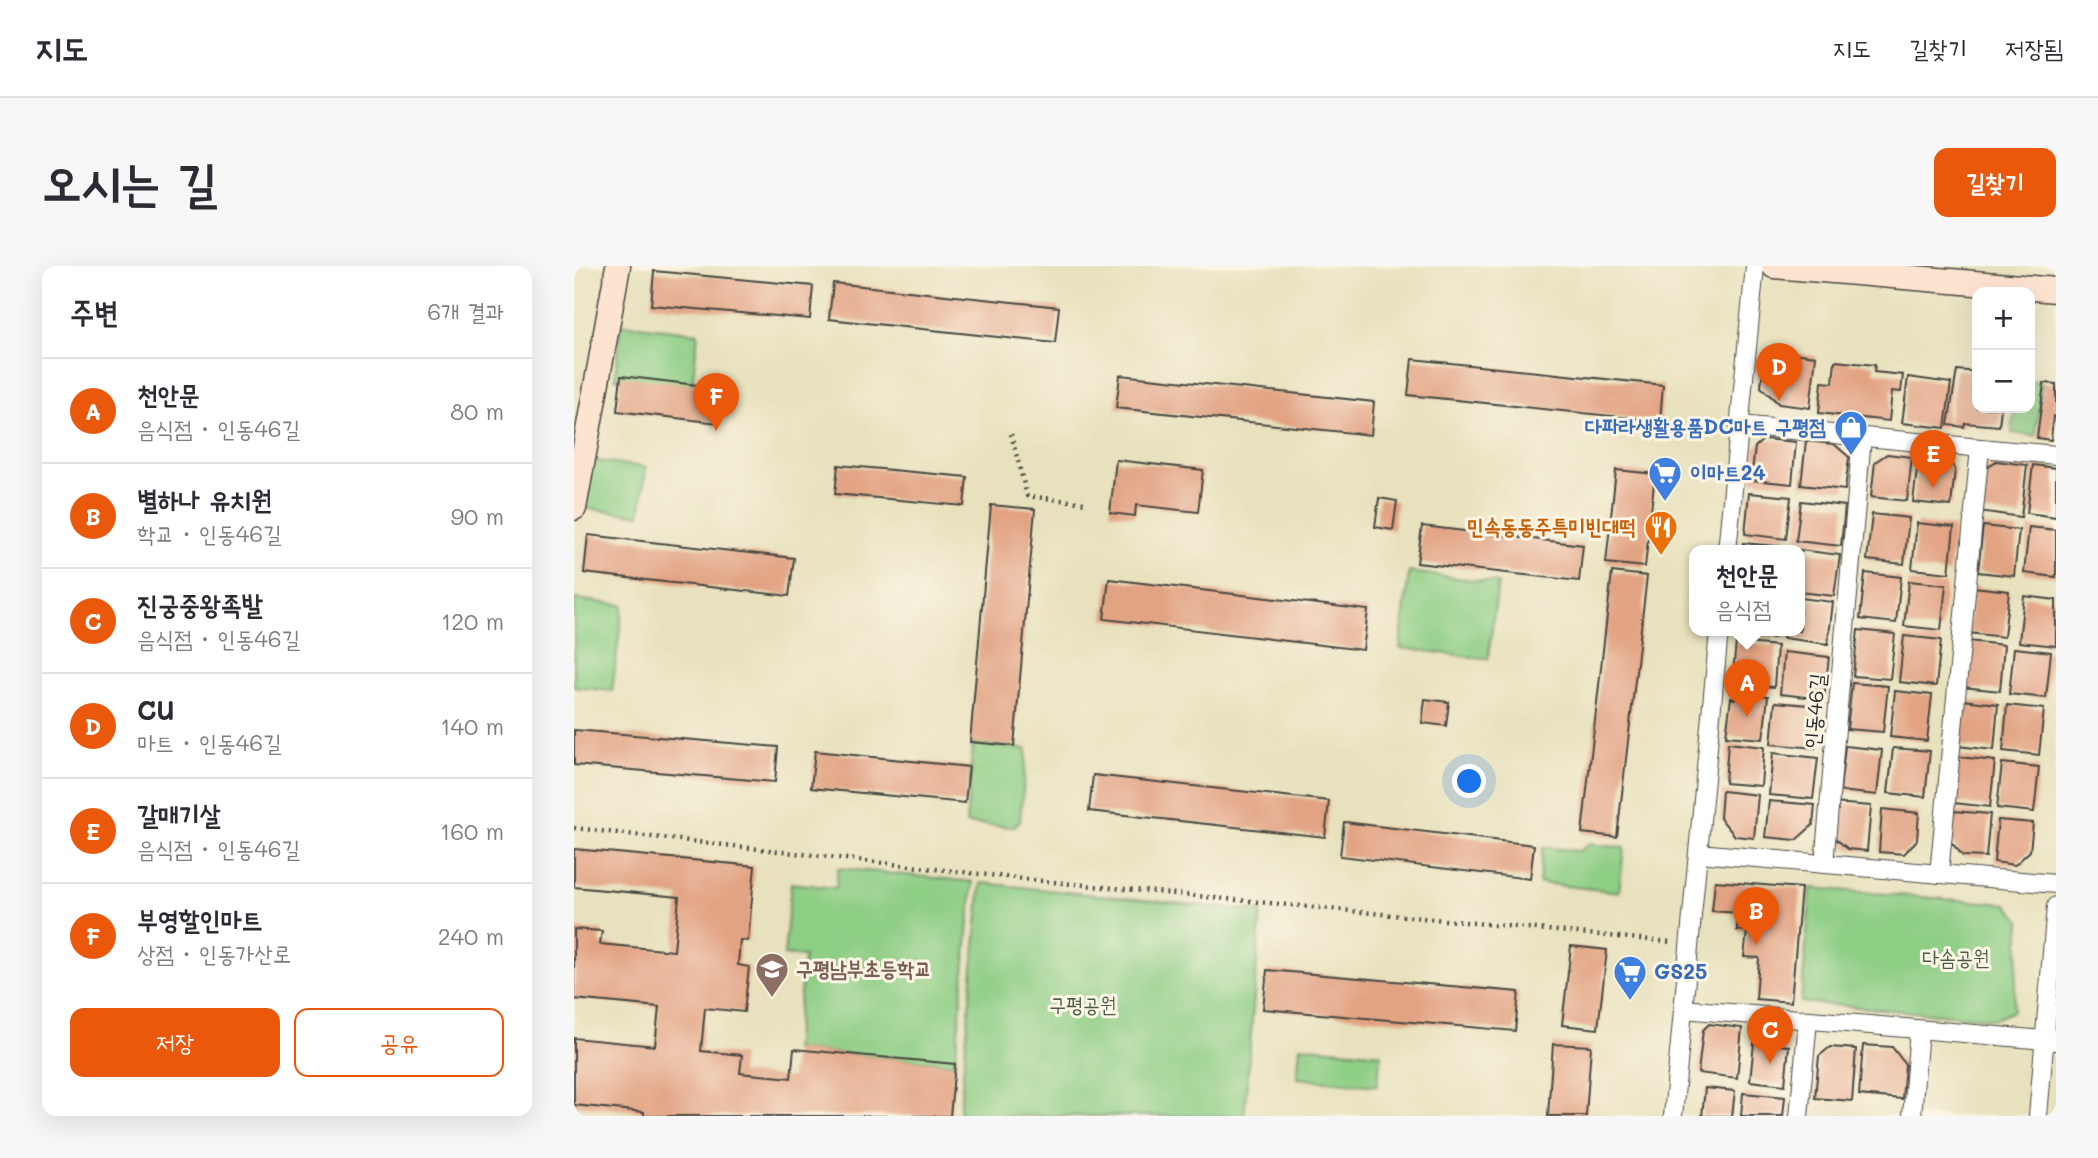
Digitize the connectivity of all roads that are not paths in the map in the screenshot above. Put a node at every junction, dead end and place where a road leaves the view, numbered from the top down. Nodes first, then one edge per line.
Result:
1 (618, 266) edge
2 (1755, 266) edge
3 (1774, 266) edge
4 (2056, 290) edge
5 (1739, 425) junction
6 (1862, 437) junction
7 (1980, 448) junction
8 (2056, 455) edge
9 (574, 508) edge
10 (1728, 545) edge
11 (1719, 636) edge
12 (1698, 853) junction
13 (1824, 864) junction
14 (1939, 874) junction
15 (2056, 884) edge
16 (2056, 906) edge
17 (1684, 1009) junction
18 (1808, 1020) junction
19 (1919, 1030) junction
20 (2050, 1041) edge
21 (1673, 1116) edge
22 (1799, 1116) edge
23 (1912, 1116) edge
24 (2038, 1116) edge

1 - 9 main road
2 - 5 street
3 - 4 main road
5 - 6 street
5 - 10 street
6 - 7 street
6 - 13 street, 인동46길
7 - 8 street
7 - 14 street
11 - 12 street
12 - 13 street
12 - 17 street
13 - 14 street
14 - 15 street
16 - 20 street
17 - 18 street
17 - 21 street
18 - 19 street
18 - 22 street
19 - 20 street
19 - 23 street
20 - 24 street

